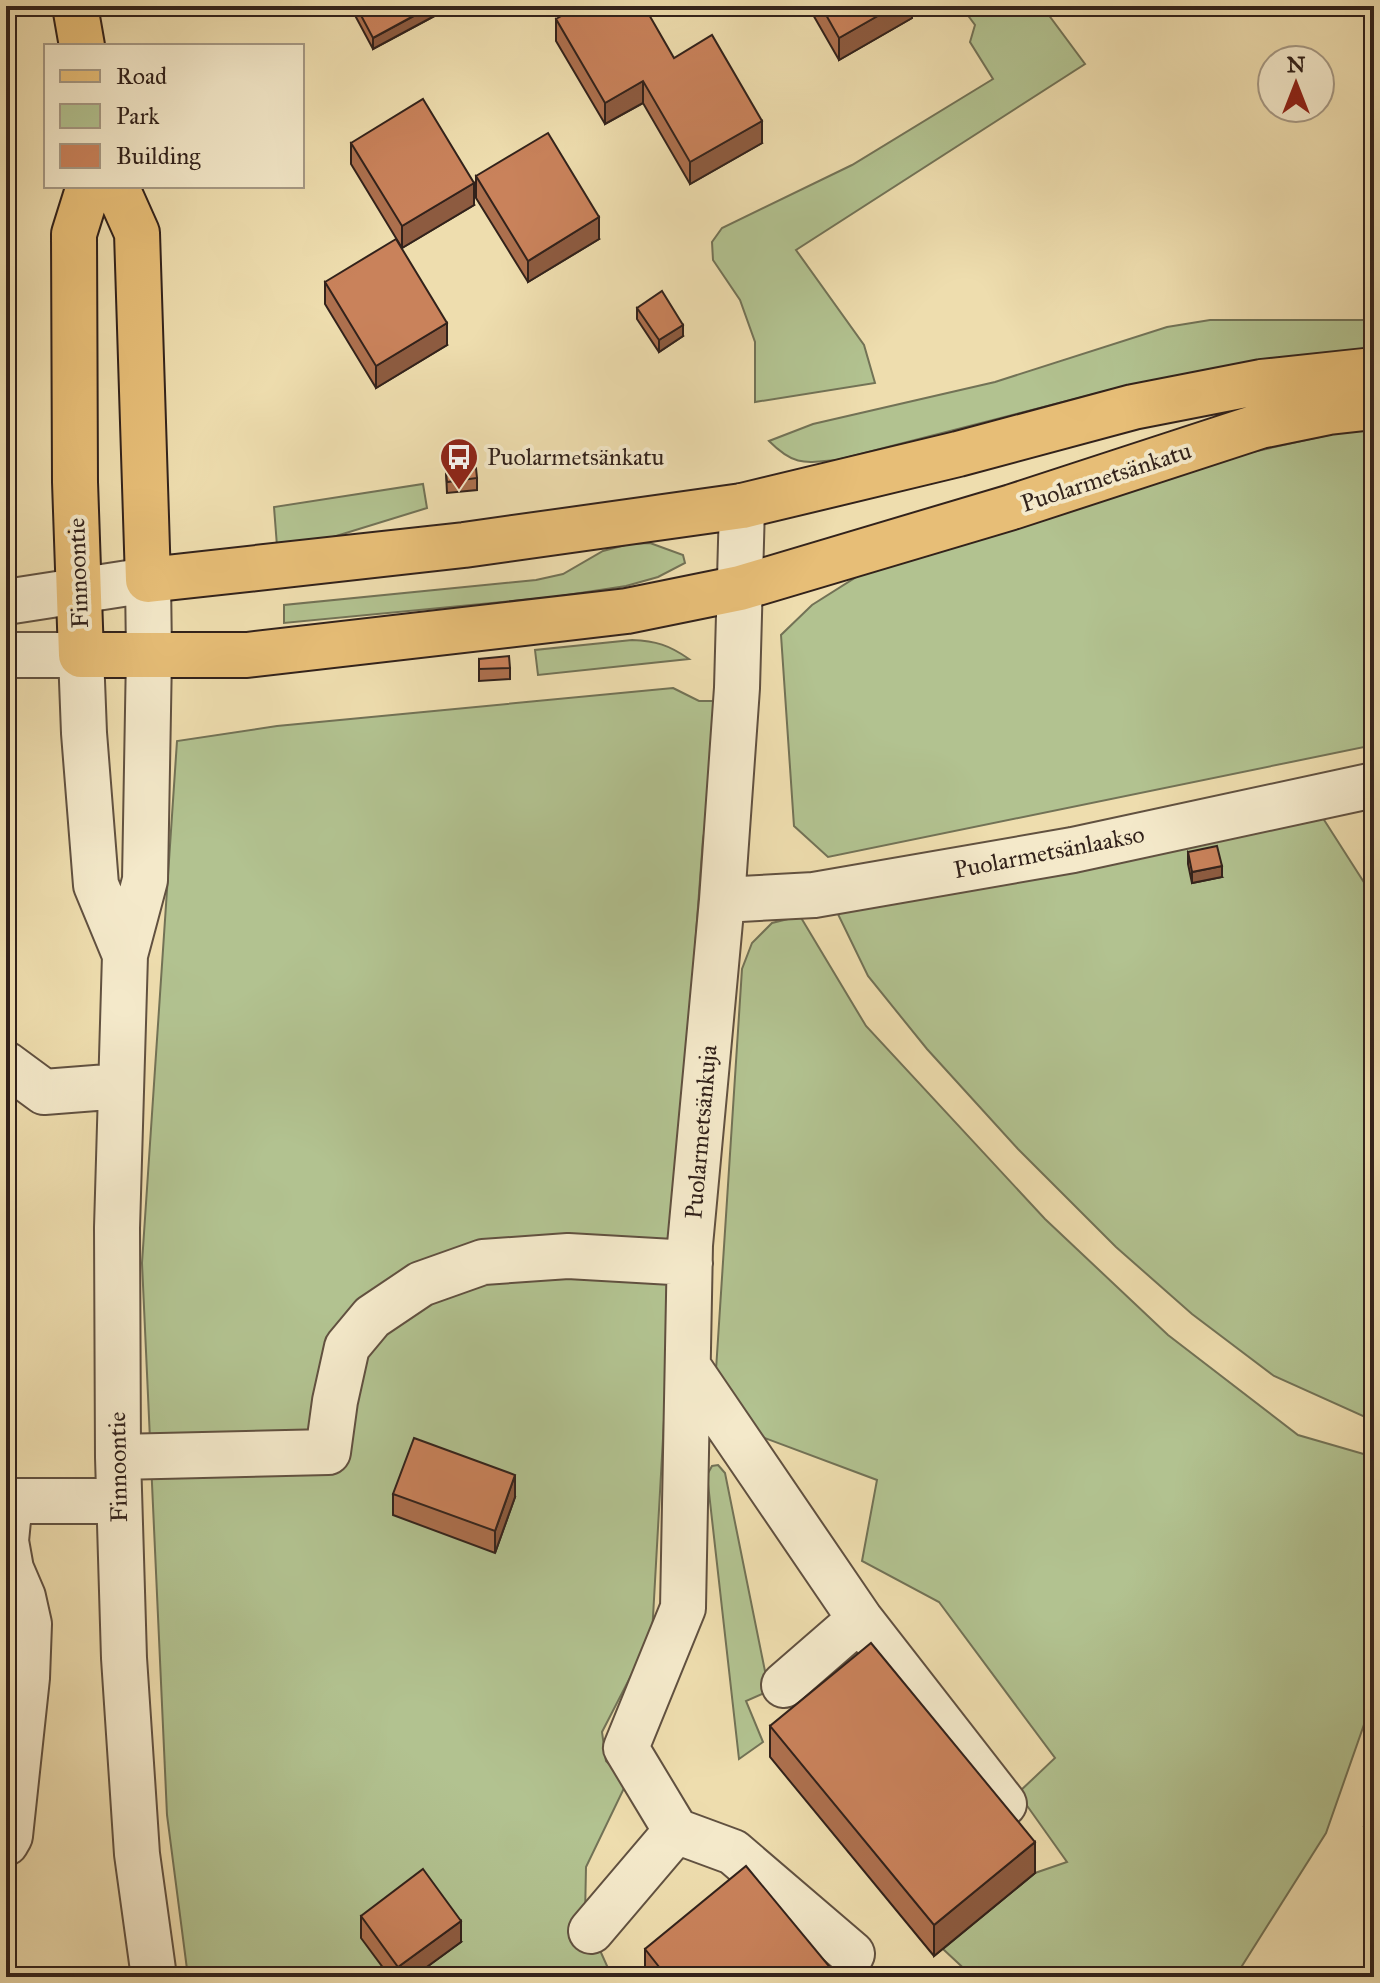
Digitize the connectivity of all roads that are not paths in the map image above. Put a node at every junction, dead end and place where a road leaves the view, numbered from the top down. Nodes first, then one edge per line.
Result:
1 (75, 6) edge
2 (82, 44) edge
3 (88, 188) edge
4 (117, 188) edge
5 (1374, 370) edge
6 (1374, 407) edge
7 (742, 506) junction
8 (148, 580) junction
9 (740, 588) junction
10 (79, 591) junction
11 (6, 602) edge
12 (6, 655) edge
13 (81, 655) junction
14 (149, 655) junction
15 (1374, 785) edge
16 (722, 900) junction
17 (125, 955) junction
18 (6, 1064) edge
19 (121, 1086) junction
20 (690, 1263) junction
21 (689, 1368) junction
22 (118, 1457) junction
23 (118, 1501) junction
24 (8, 1519) edge
25 (860, 1619) junction
26 (784, 1685) dead end
27 (10, 1787) edge
28 (1004, 1804) edge
29 (676, 1831) junction
30 (6, 1843) edge
31 (591, 1931) dead end
32 (852, 1954) dead end
33 (154, 1977) edge

1 - 2 main road
3 - 10 main road, Finnoontie
4 - 8 main road, Finnoontie
5 - 7 main road
6 - 9 main road, Puolarmetsänkatu
7 - 8 main road
7 - 9 street, Puolarmetsänkuja
8 - 10 street
8 - 14 street, Finnoontie
9 - 14 main road, Puolarmetsänkatu
9 - 16 street, Puolarmetsänkuja
10 - 11 street
10 - 13 main road, Finnoontie
12 - 13 street
13 - 14 main road, Puolarmetsänkatu
13 - 17 street, Finnoontie
14 - 17 street, Finnoontie
15 - 16 street, Puolarmetsänlaakso
16 - 20 street, Puolarmetsänkuja
17 - 19 street, Finnoontie
18 - 19 street
19 - 22 street, Finnoontie
20 - 21 street, Puolarmetsänkuja
20 - 22 street
21 - 25 street
21 - 29 street, Puolarmetsänkuja
22 - 23 street, Finnoontie
23 - 24 street
23 - 33 street, Finnoontie
24 - 27 street
25 - 26 street
25 - 28 street
27 - 30 street
29 - 31 street
29 - 32 street

